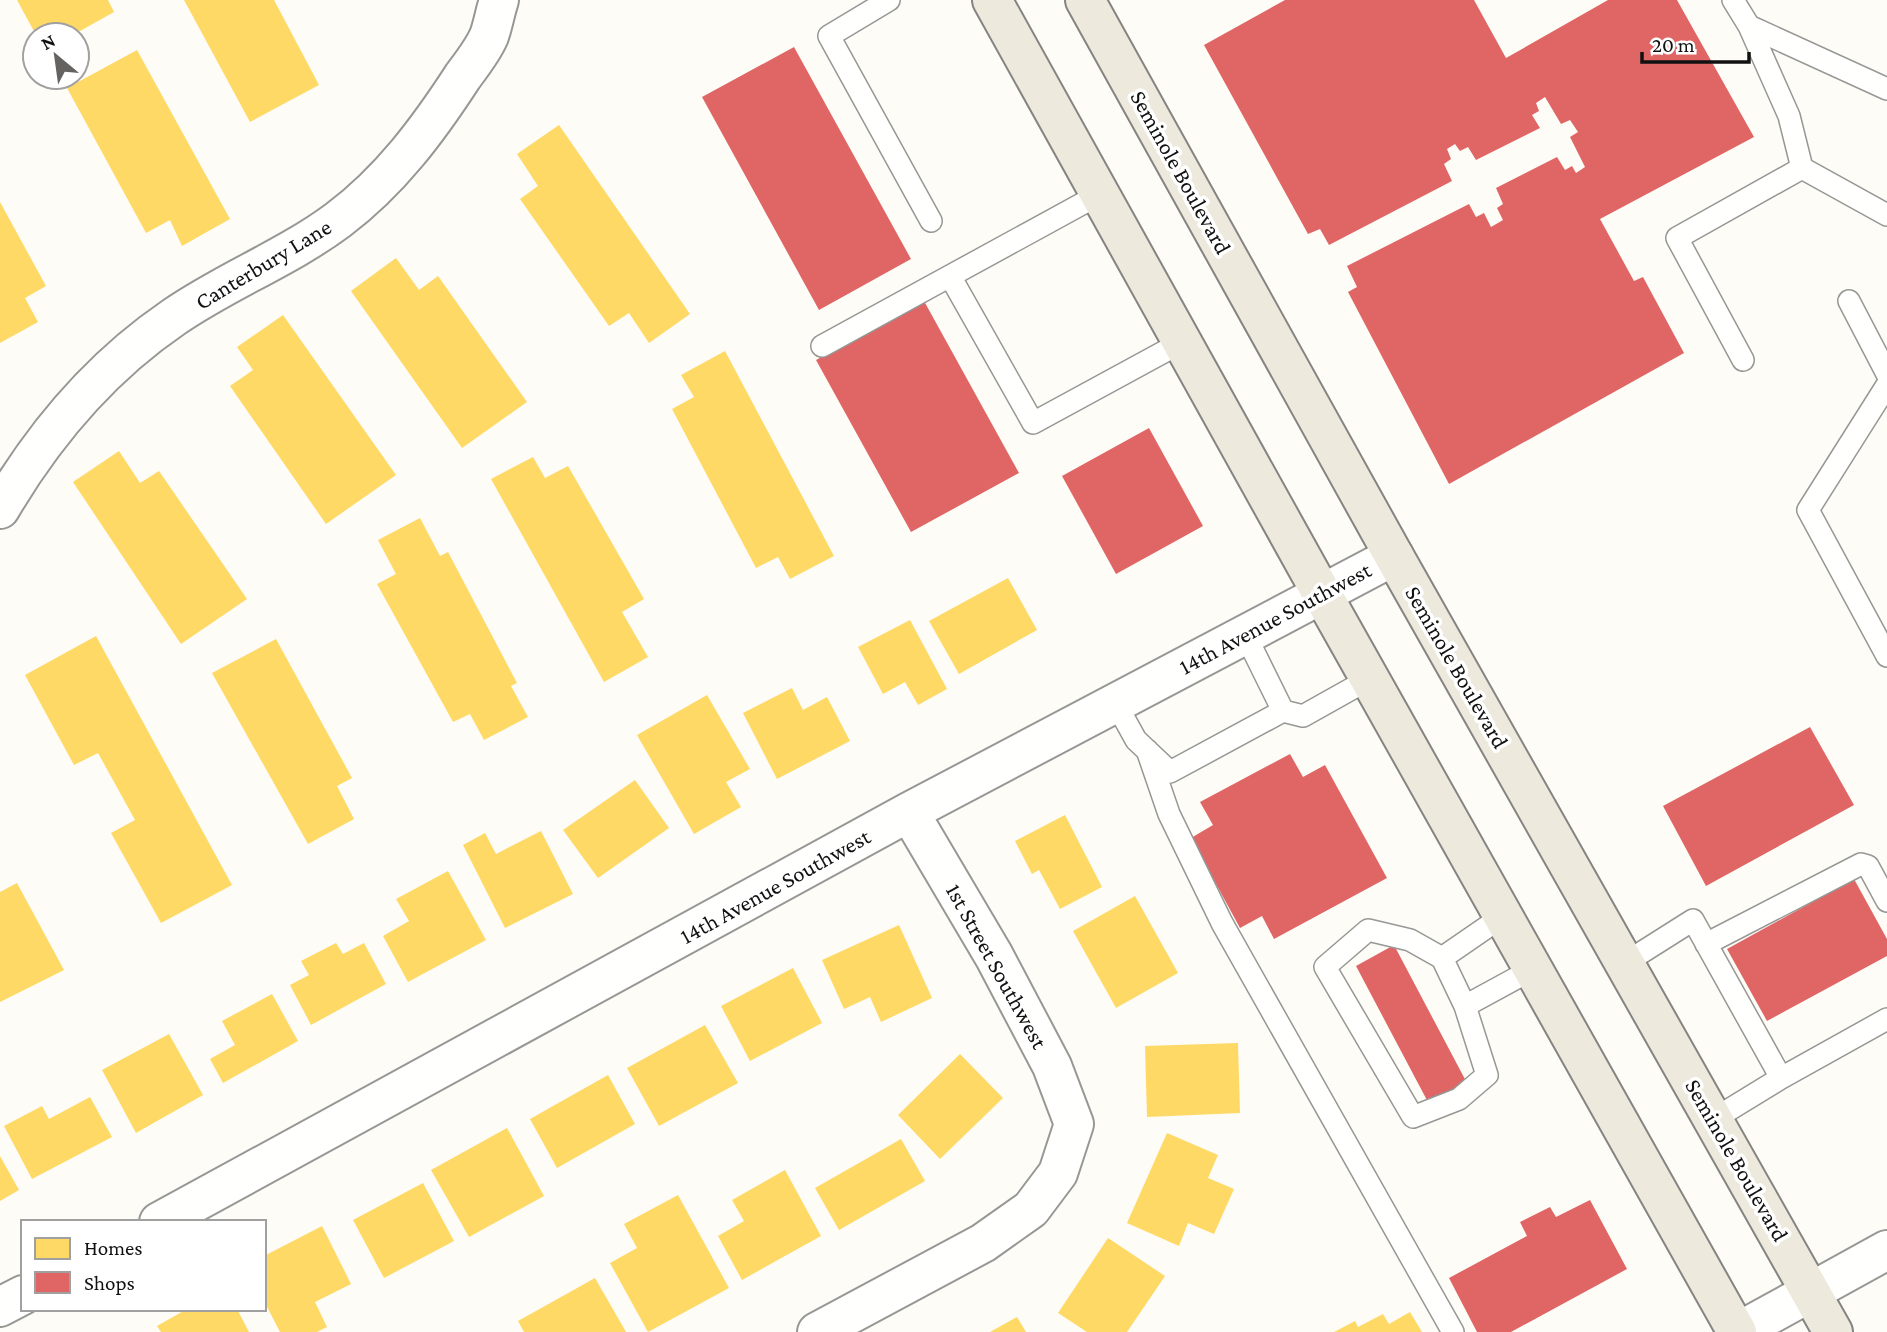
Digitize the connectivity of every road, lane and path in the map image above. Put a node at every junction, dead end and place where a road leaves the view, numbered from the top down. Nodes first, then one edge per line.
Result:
1 (499, 0) edge
2 (888, 0) edge
3 (992, 0) edge
4 (1086, 0) edge
5 (1733, 0) edge
6 (1749, 26) junction
7 (1887, 89) edge
8 (1802, 168) junction
9 (1100, 194) junction
10 (1887, 215) edge
11 (931, 221) dead end
12 (950, 276) junction
13 (1849, 301) dead end
14 (1182, 342) junction
15 (822, 346) dead end
16 (1743, 360) dead end
17 (1887, 374) edge
18 (1887, 384) edge
19 (0, 509) edge
20 (1394, 556) junction
21 (1322, 594) junction
22 (1245, 634) junction
23 (1887, 656) edge
24 (1369, 678) junction
25 (1115, 702) junction
26 (1283, 711) junction
27 (1147, 750) junction
28 (909, 812) junction
29 (1887, 901) edge
30 (1503, 916) junction
31 (1706, 944) junction
32 (1442, 958) junction
33 (1625, 963) junction
34 (1533, 969) junction
35 (1465, 1006) junction
36 (1887, 1019) edge
37 (1781, 1078) junction
38 (1714, 1119) junction
39 (163, 1220) edge
40 (1887, 1250) edge
41 (1811, 1292) junction
42 (21, 1296) edge
43 (0, 1307) edge
44 (817, 1332) edge
45 (1452, 1332) edge
46 (1738, 1332) edge
47 (1833, 1332) edge

1 - 19 street, Canterbury Lane
2 - 11 lane
3 - 9 main road
4 - 20 main road, Seminole Boulevard
5 - 6 lane
6 - 7 lane
6 - 8 lane
8 - 10 lane
8 - 16 lane
9 - 12 lane
9 - 14 main road
12 - 14 lane
12 - 15 lane
13 - 17 lane
14 - 21 main road
18 - 23 lane
20 - 21 street, 14th Avenue Southwest
20 - 33 main road, Seminole Boulevard
21 - 22 street, 14th Avenue Southwest
21 - 24 main road
22 - 25 street, 14th Avenue Southwest
22 - 26 lane
24 - 26 lane
24 - 30 main road
25 - 27 lane
25 - 28 street, 14th Avenue Southwest
26 - 27 lane
27 - 45 lane
28 - 39 street, 14th Avenue Southwest
28 - 44 street, 1st Street Southwest
29 - 31 lane
30 - 32 lane
30 - 34 main road
31 - 33 lane
31 - 37 lane
32 - 35 lane
32 - 35 lane
33 - 38 main road, Seminole Boulevard
34 - 35 lane
34 - 46 main road
36 - 37 lane
37 - 38 lane
38 - 41 main road, Seminole Boulevard
40 - 41 street
41 - 46 street
41 - 47 main road, Seminole Boulevard
42 - 43 street

